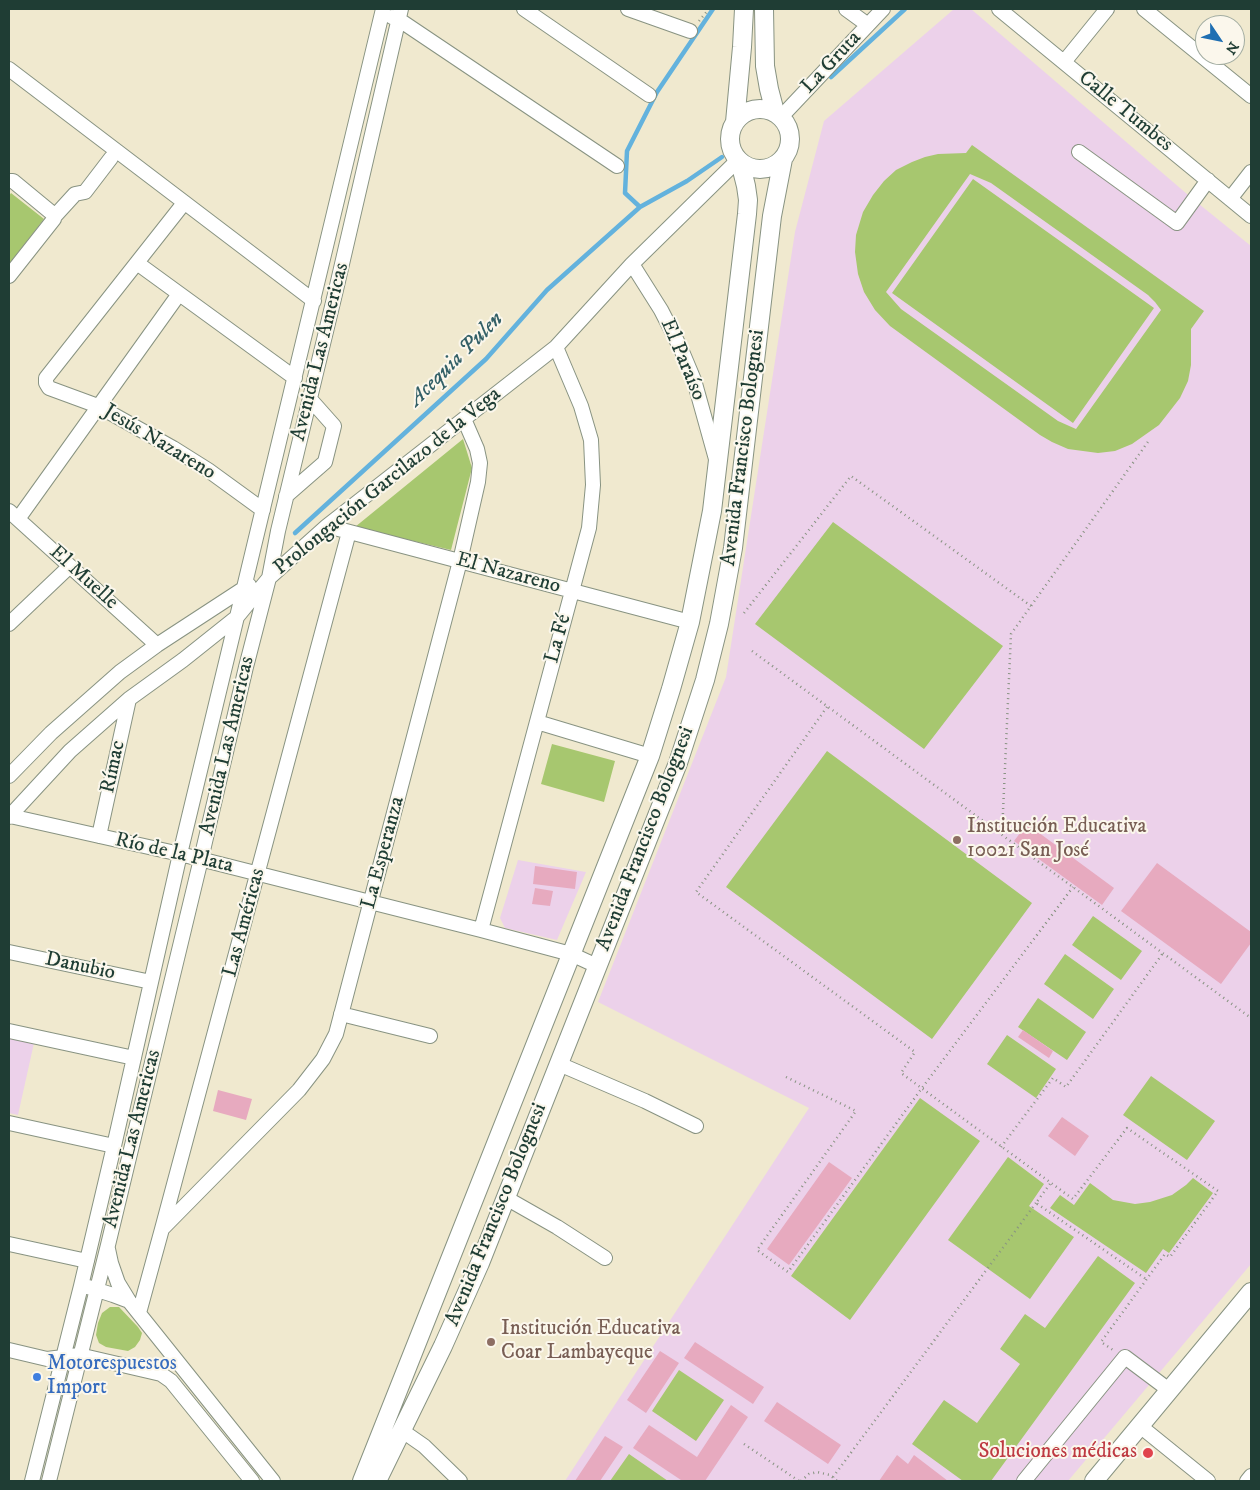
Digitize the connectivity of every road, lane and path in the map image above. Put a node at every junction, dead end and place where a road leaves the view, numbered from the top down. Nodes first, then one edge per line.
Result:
1 (628, 9) edge
2 (744, 9) edge
3 (764, 9) edge
4 (846, 9) edge
5 (883, 9) edge
6 (999, 9) edge
7 (1107, 9) edge
8 (1144, 9) edge
9 (528, 10) edge
10 (383, 11) edge
11 (400, 14) edge
12 (868, 25) junction
13 (690, 31) dead end
14 (1064, 62) junction
15 (9, 69) edge
16 (649, 96) dead end
17 (1251, 96) edge
18 (778, 115) junction
19 (735, 122) junction
20 (1079, 152) dead end
21 (111, 158) dead end
22 (783, 159) junction
23 (739, 160) junction
24 (617, 166) dead end
25 (1251, 172) edge
26 (9, 180) edge
27 (1208, 180) junction
28 (1230, 199) junction
29 (184, 203) junction
30 (1249, 209) edge
31 (54, 217) junction
32 (137, 263) junction
33 (632, 264) junction
34 (9, 276) edge
35 (179, 294) junction
36 (314, 301) junction
37 (556, 347) junction
38 (295, 378) junction
39 (310, 399) junction
40 (98, 406) junction
41 (464, 419) junction
42 (1150, 439) dead end
43 (717, 462) junction
44 (286, 496) junction
45 (263, 510) junction
46 (13, 515) edge
47 (327, 526) junction
48 (349, 532) junction
49 (460, 562) junction
50 (70, 566) junction
51 (269, 578) junction
52 (245, 587) junction
53 (572, 591) junction
54 (1031, 606) junction
55 (744, 613) dead end
56 (237, 617) junction
57 (690, 622) junction
58 (9, 624) edge
59 (157, 645) junction
60 (752, 651) dead end
61 (129, 699) junction
62 (827, 707) junction
63 (537, 722) junction
64 (650, 756) junction
65 (9, 776) edge
66 (9, 816) edge
67 (1002, 834) junction
68 (99, 836) junction
69 (180, 854) junction
70 (201, 859) junction
71 (258, 874) junction
72 (1073, 887) junction
73 (371, 902) junction
74 (481, 930) junction
75 (9, 952) edge
76 (1163, 953) junction
77 (571, 954) junction
78 (597, 966) junction
79 (151, 982) junction
80 (341, 1014) junction
81 (1251, 1018) edge
82 (9, 1031) edge
83 (430, 1036) dead end
84 (134, 1058) junction
85 (559, 1064) junction
86 (786, 1076) dead end
87 (922, 1088) junction
88 (9, 1123) edge
89 (696, 1126) dead end
90 (114, 1146) junction
91 (1001, 1147) junction
92 (1051, 1183) junction
93 (506, 1198) junction
94 (1036, 1203) junction
95 (162, 1229) junction
96 (9, 1244) edge
97 (108, 1245) junction
98 (605, 1258) dead end
99 (87, 1260) junction
100 (1146, 1279) junction
101 (81, 1286) junction
102 (96, 1290) junction
103 (1251, 1292) edge
104 (129, 1301) junction
105 (139, 1313) junction
106 (166, 1347) junction
107 (9, 1350) edge
108 (80, 1355) junction
109 (1125, 1357) junction
110 (63, 1358) junction
111 (145, 1370) junction
112 (1169, 1390) junction
113 (1140, 1426) junction
114 (401, 1430) junction
115 (744, 1444) dead end
116 (1251, 1476) edge
117 (833, 1477) junction
118 (32, 1481) edge
119 (49, 1481) edge
120 (252, 1481) edge
121 (274, 1481) edge
122 (362, 1481) edge
123 (377, 1481) edge
124 (460, 1481) edge
125 (800, 1481) edge
126 (837, 1481) edge
127 (1024, 1481) edge
128 (1094, 1481) edge
129 (1208, 1481) edge
130 (1247, 1481) edge

1 - 13 street
2 - 19 main road
3 - 18 main road
4 - 12 street
5 - 12 street, La Gruta
6 - 14 street, Calle Tumbes
7 - 14 street
8 - 17 street
9 - 16 street
10 - 11 street
10 - 36 street, Avenida Las Americas
11 - 24 street
11 - 39 street, Avenida Las Americas
12 - 18 street, La Gruta
14 - 27 street, Calle Tumbes
15 - 29 street
18 - 19 main road
18 - 22 main road
19 - 23 main road
20 - 27 street
21 - 31 street
22 - 23 main road
22 - 78 main road, Avenida Francisco Bolognesi
23 - 33 street, Prolongación Garcilazo de la Vega
23 - 43 main road, Avenida Francisco Bolognesi
25 - 28 street
26 - 31 street
27 - 28 street, Calle Tumbes
28 - 30 street, Calle Tumbes
29 - 32 street
29 - 36 street
31 - 34 street
32 - 35 street
32 - 40 street, Jesús Nazareno
33 - 37 street, Prolongación Garcilazo de la Vega
33 - 43 street, El Paraíso
35 - 38 street
35 - 40 street
36 - 38 street, Avenida Las Americas
37 - 41 street, Prolongación Garcilazo de la Vega
37 - 53 street, La Fé
38 - 45 street, Avenida Las Americas
39 - 44 street, Avenida Las Americas
39 - 44 street
40 - 45 street, Jesús Nazareno
40 - 46 street
41 - 47 street, Prolongación Garcilazo de la Vega
41 - 49 street, La Esperanza
42 - 54 path
43 - 57 main road, Avenida Francisco Bolognesi
44 - 51 street, Avenida Las Americas
45 - 52 street, Avenida Las Americas
46 - 50 street, El Muelle
47 - 48 street, El Nazareno
47 - 51 street, Prolongación Garcilazo de la Vega
48 - 49 street, El Nazareno
48 - 71 street, Las Américas
49 - 53 street, El Nazareno
49 - 73 street, La Esperanza
50 - 58 street
50 - 59 street, El Muelle
51 - 52 street
51 - 56 street, Prolongación Garcilazo de la Vega
51 - 70 street, Avenida Las Americas
52 - 56 street, Avenida Las Americas
52 - 59 street
53 - 57 street, El Nazareno
53 - 63 street, La Fé
54 - 55 path
54 - 67 path
56 - 61 street, Prolongación Garcilazo de la Vega
56 - 69 street, Avenida Las Americas
57 - 64 main road, Avenida Francisco Bolognesi
59 - 65 street
60 - 62 path
61 - 66 street, Prolongación Garcilazo de la Vega
61 - 68 street, Rímac
62 - 67 path
62 - 87 path
63 - 64 street
63 - 74 street, La Fé
64 - 77 main road, Avenida Francisco Bolognesi
66 - 68 street, Río de la Plata
67 - 72 path
68 - 69 street, Río de la Plata
69 - 70 street, Río de la Plata
69 - 79 street, Avenida Las Americas
70 - 71 street, Río de la Plata
70 - 97 street, Avenida Las Americas
71 - 73 street, Río de la Plata
71 - 95 street, Las Américas
72 - 76 path
72 - 87 path
73 - 74 street, Río de la Plata
73 - 80 street, La Esperanza
74 - 77 street, Río de la Plata
75 - 79 street, Danubio
76 - 81 path
76 - 91 path
77 - 78 street, Río de la Plata
77 - 122 main road, Avenida Francisco Bolognesi
78 - 85 main road, Avenida Francisco Bolognesi
79 - 84 street, Avenida Las Americas
80 - 83 street
80 - 95 street, La Esperanza
82 - 84 street
84 - 90 street, Avenida Las Americas
85 - 89 street
85 - 93 main road, Avenida Francisco Bolognesi
86 - 87 path
87 - 91 path
88 - 90 street
90 - 99 street, Avenida Las Americas
91 - 92 path
92 - 94 path
92 - 100 path
93 - 98 street
93 - 114 main road, Avenida Francisco Bolognesi
94 - 100 path
94 - 117 path
95 - 105 street, Las Américas
96 - 99 street
97 - 102 street, Avenida Las Americas
97 - 104 street
99 - 101 street, Avenida Las Americas
100 - 109 path
101 - 102 street
101 - 110 street, Avenida Las Americas
102 - 104 street
102 - 108 street, Avenida Las Americas
103 - 112 main road
104 - 105 street
105 - 106 street
106 - 111 street
106 - 121 street
107 - 110 street
108 - 110 street
108 - 111 street
108 - 119 street, Avenida Las Americas
109 - 112 street
109 - 127 street
110 - 118 street, Avenida Las Americas
111 - 120 street
112 - 113 main road
113 - 128 main road
113 - 129 street
114 - 123 main road, Avenida Francisco Bolognesi
114 - 124 street
115 - 125 path
116 - 130 street
117 - 125 path
117 - 126 path

